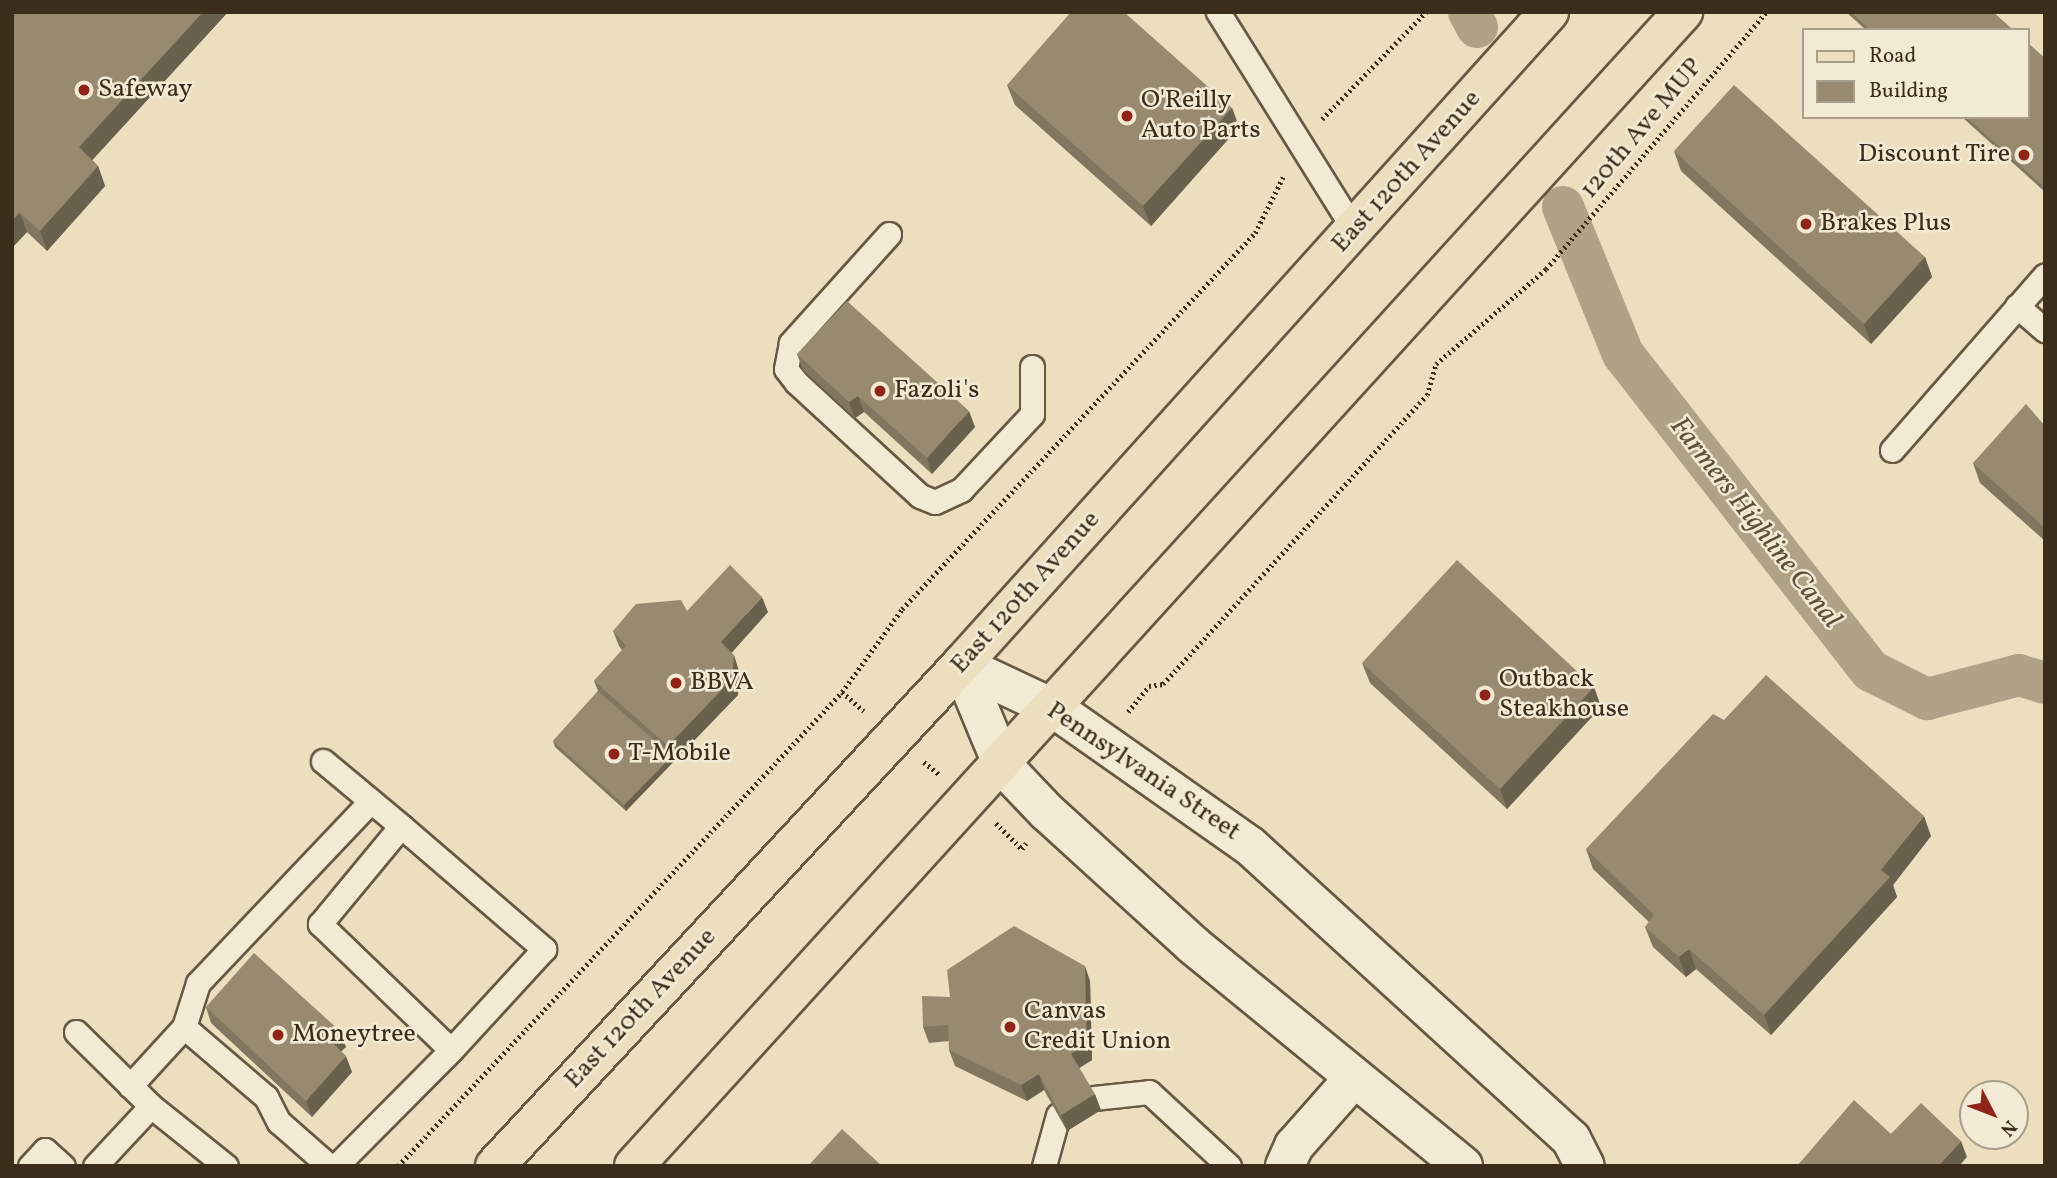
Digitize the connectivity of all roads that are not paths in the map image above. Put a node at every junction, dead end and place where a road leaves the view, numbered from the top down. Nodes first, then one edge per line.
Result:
1 (1218, 12) edge
2 (1549, 12) edge
3 (1683, 12) edge
4 (1355, 231) junction
5 (889, 234) dead end
6 (2045, 275) edge
7 (2017, 306) junction
8 (2045, 330) edge
9 (1032, 367) dead end
10 (1892, 450) dead end
11 (961, 666) junction
12 (1055, 709) junction
13 (323, 761) dead end
14 (1003, 766) junction
15 (371, 801) junction
16 (401, 826) junction
17 (184, 1027) junction
18 (76, 1032) dead end
19 (451, 1050) junction
20 (1353, 1079) junction
21 (130, 1086) junction
22 (1094, 1098) edge
23 (150, 1107) junction
24 (1058, 1115) edge
25 (30, 1166) edge
26 (63, 1166) edge
27 (95, 1166) edge
28 (226, 1166) edge
29 (330, 1166) edge
30 (336, 1166) edge
31 (495, 1166) edge
32 (634, 1166) edge
33 (1044, 1166) edge
34 (1229, 1166) edge
35 (1285, 1166) edge
36 (1463, 1166) edge
37 (1585, 1166) edge

1 - 4 lane
2 - 4 main road, East 120th Avenue
3 - 12 main road
4 - 11 main road, East 120th Avenue
5 - 9 lane
6 - 7 lane
7 - 8 lane
7 - 10 lane
11 - 12 street, Pennsylvania Street
11 - 14 street
11 - 31 main road, East 120th Avenue
12 - 14 main road
12 - 37 street, Pennsylvania Street
13 - 15 lane
14 - 20 street
14 - 32 main road
15 - 16 lane
15 - 17 lane
16 - 19 lane
16 - 19 lane
17 - 21 lane
17 - 29 lane
18 - 21 lane
19 - 30 lane
20 - 35 street
20 - 36 street
21 - 23 lane
22 - 34 lane
23 - 27 lane
23 - 28 lane
24 - 33 lane
25 - 26 lane

